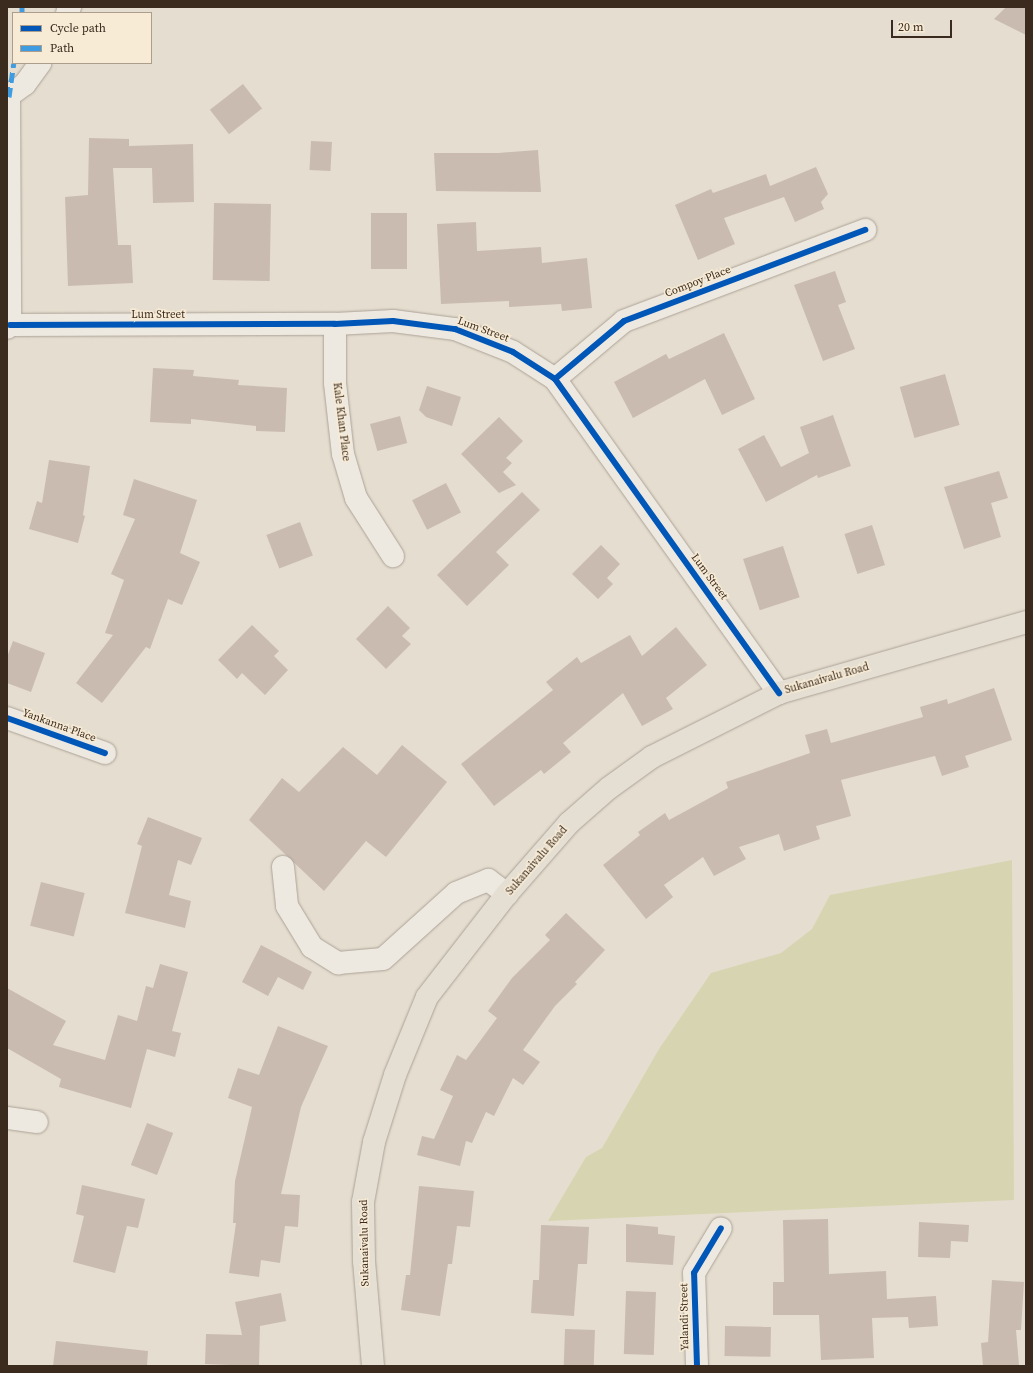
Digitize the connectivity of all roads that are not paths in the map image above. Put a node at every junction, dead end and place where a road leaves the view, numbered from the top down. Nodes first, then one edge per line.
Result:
1 (39, 64) edge
2 (8, 96) edge
3 (865, 230) dead end
4 (335, 324) junction
5 (9, 327) edge
6 (555, 379) junction
7 (393, 556) dead end
8 (1026, 622) edge
9 (779, 693) junction
10 (7, 718) edge
11 (105, 753) dead end
12 (283, 867) dead end
13 (507, 894) junction
14 (7, 1118) edge
15 (37, 1122) dead end
16 (721, 1228) dead end
17 (373, 1366) edge
18 (696, 1366) edge

1 - 2 street
2 - 5 street
3 - 6 street, Compoy Place
4 - 5 street, Lum Street
4 - 6 street, Lum Street
4 - 7 street, Kale Khan Place
6 - 9 street, Lum Street
8 - 9 main road, Sukanaivalu Road
9 - 13 main road, Sukanaivalu Road
10 - 11 street, Yankanna Place
12 - 13 street
13 - 17 main road, Sukanaivalu Road
14 - 15 street
16 - 18 street, Yalandi Street

